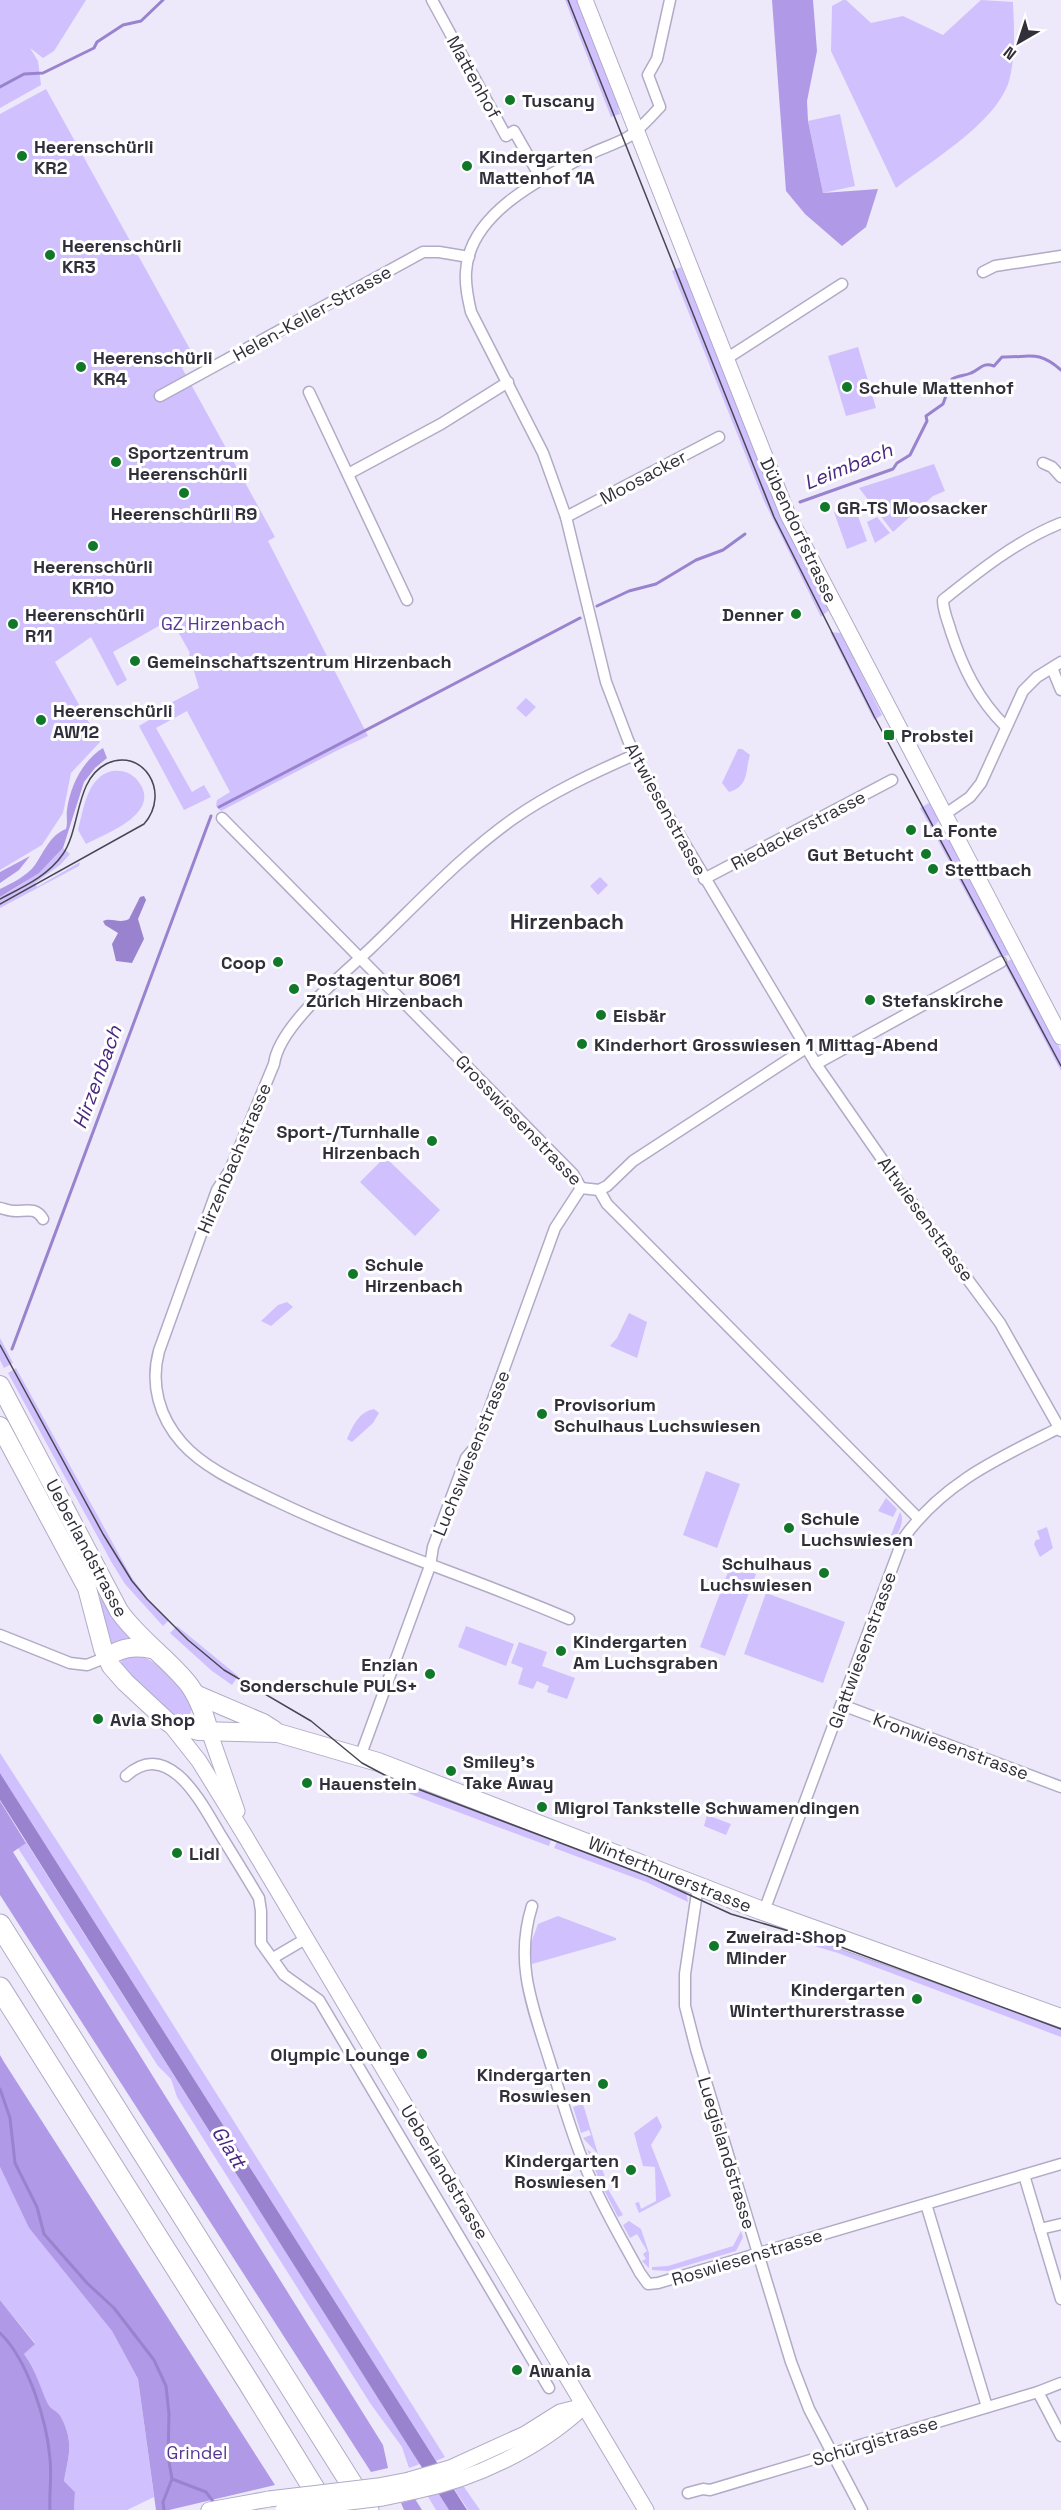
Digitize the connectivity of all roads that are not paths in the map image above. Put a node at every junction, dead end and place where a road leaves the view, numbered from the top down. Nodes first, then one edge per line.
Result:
1 (432, 0) edge
2 (585, 0) edge
3 (670, 0) edge
4 (637, 130) junction
5 (538, 173) dead end
6 (1061, 256) edge
7 (469, 257) junction
8 (983, 272) dead end
9 (842, 284) dead end
10 (726, 359) junction
11 (508, 382) junction
12 (309, 392) dead end
13 (160, 396) dead end
14 (719, 437) dead end
15 (1043, 463) dead end
16 (348, 474) junction
17 (1061, 477) edge
18 (566, 517) junction
19 (1061, 523) edge
20 (407, 600) dead end
21 (1056, 665) edge
22 (1061, 690) edge
23 (1005, 726) junction
24 (634, 755) junction
25 (892, 780) dead end
26 (944, 815) junction
27 (222, 818) dead end
28 (704, 879) junction
29 (361, 958) junction
30 (1001, 962) dead end
31 (1061, 1037) edge
32 (806, 1048) junction
33 (816, 1064) junction
34 (581, 1188) junction
35 (601, 1194) junction
36 (0, 1208) edge
37 (43, 1219) dead end
38 (0, 1385) edge
39 (0, 1426) edge
40 (1060, 1428) edge
41 (918, 1518) junction
42 (430, 1566) junction
43 (569, 1619) dead end
44 (0, 1635) edge
45 (152, 1649) junction
46 (107, 1657) junction
47 (195, 1694) junction
48 (842, 1706) junction
49 (175, 1725) junction
50 (209, 1731) junction
51 (278, 1733) junction
52 (360, 1756) junction
53 (126, 1776) dead end
54 (1061, 1787) edge
55 (244, 1834) junction
56 (698, 1886) junction
57 (532, 1906) dead end
58 (764, 1911) junction
59 (0, 1925) edge
60 (307, 1938) junction
61 (273, 1958) junction
62 (0, 1988) edge
63 (0, 2012) edge
64 (1061, 2018) edge
65 (1061, 2164) edge
66 (1024, 2175) junction
67 (926, 2204) junction
68 (1061, 2224) edge
69 (1040, 2229) junction
70 (757, 2253) junction
71 (1061, 2299) edge
72 (1061, 2383) edge
73 (549, 2388) dead end
74 (1038, 2392) junction
75 (584, 2406) junction
76 (987, 2407) junction
77 (1061, 2436) edge
78 (333, 2453) junction
79 (831, 2455) junction
80 (349, 2478) junction
81 (412, 2485) junction
82 (688, 2493) dead end
83 (209, 2510) edge
84 (283, 2510) edge
85 (313, 2510) edge
86 (327, 2510) edge
87 (359, 2510) edge
88 (368, 2510) edge
89 (375, 2510) edge
90 (646, 2510) edge
91 (862, 2510) edge

1 - 5 street, Mattenhof
2 - 4 main road, Dübendorfstrasse
3 - 4 street, Altwiesenstrasse
4 - 7 street, Altwiesenstrasse
4 - 10 main road, Dübendorfstrasse
6 - 8 street
7 - 11 street, Altwiesenstrasse
7 - 13 street, Helen-Keller-Strasse
9 - 10 street
10 - 26 main road, Dübendorfstrasse
11 - 16 street
11 - 18 street, Altwiesenstrasse
12 - 16 street
14 - 18 street, Moosacker
15 - 17 street
16 - 20 street
18 - 24 street, Altwiesenstrasse
19 - 23 street
21 - 22 street
21 - 23 street
23 - 26 street
24 - 28 street, Altwiesenstrasse
24 - 29 street, Hirzenbachstrasse
25 - 28 street, Riedackerstrasse
26 - 31 main road, Dübendorfstrasse
27 - 29 street, Grosswiesenstrasse
28 - 32 street, Altwiesenstrasse
29 - 34 street, Grosswiesenstrasse
29 - 42 street, Hirzenbachstrasse
30 - 33 street
32 - 33 street, Altwiesenstrasse
32 - 35 street
33 - 40 street, Altwiesenstrasse
34 - 35 street, Grosswiesenstrasse
34 - 42 street, Luchswiesenstrasse
35 - 41 street
36 - 37 street
38 - 45 main road, Ueberlandstrasse
39 - 46 main road, Ueberlandstrasse
40 - 41 street, Glattwiesenstrasse
41 - 48 street, Glattwiesenstrasse
42 - 43 street, Hirzenbachstrasse
42 - 52 street, Luchswiesenstrasse
44 - 46 street
45 - 46 main road
45 - 47 main road, Ueberlandstrasse
46 - 49 main road, Ueberlandstrasse
47 - 49 main road
47 - 50 main road
47 - 51 main road, Winterthurerstrasse
48 - 54 street, Kronwiesenstrasse
48 - 58 street, Glattwiesenstrasse
49 - 50 main road
49 - 55 main road, Ueberlandstrasse
50 - 51 main road, Winterthurerstrasse
50 - 55 main road, Ueberlandstrasse
51 - 52 main road, Winterthurerstrasse
52 - 56 main road, Winterthurerstrasse
53 - 61 street, Ueberlandstrasse
55 - 60 main road, Ueberlandstrasse
56 - 58 main road, Winterthurerstrasse
56 - 70 street, Luegislandstrasse
57 - 70 street, Roswiesenstrasse
58 - 64 main road, Winterthurerstrasse
59 - 78 highway
60 - 61 street
60 - 75 main road, Ueberlandstrasse
61 - 73 street, Ueberlandstrasse
62 - 86 highway
63 - 85 highway
65 - 66 street, Roswiesenstrasse
66 - 67 street, Roswiesenstrasse
66 - 69 street
67 - 70 street, Roswiesenstrasse
67 - 76 street
68 - 69 street
69 - 71 street
70 - 79 street, Luegislandstrasse
72 - 74 street, Schürgistrasse
74 - 76 street, Schürgistrasse
74 - 77 street
75 - 81 main road
75 - 90 main road, Ueberlandstrasse
76 - 79 street, Schürgistrasse
78 - 80 highway
78 - 87 highway
79 - 82 street, Schürgistrasse
79 - 91 street, Luegislandstrasse
80 - 88 highway
80 - 89 highway
81 - 83 main road, bridge
81 - 84 main road, bridge

